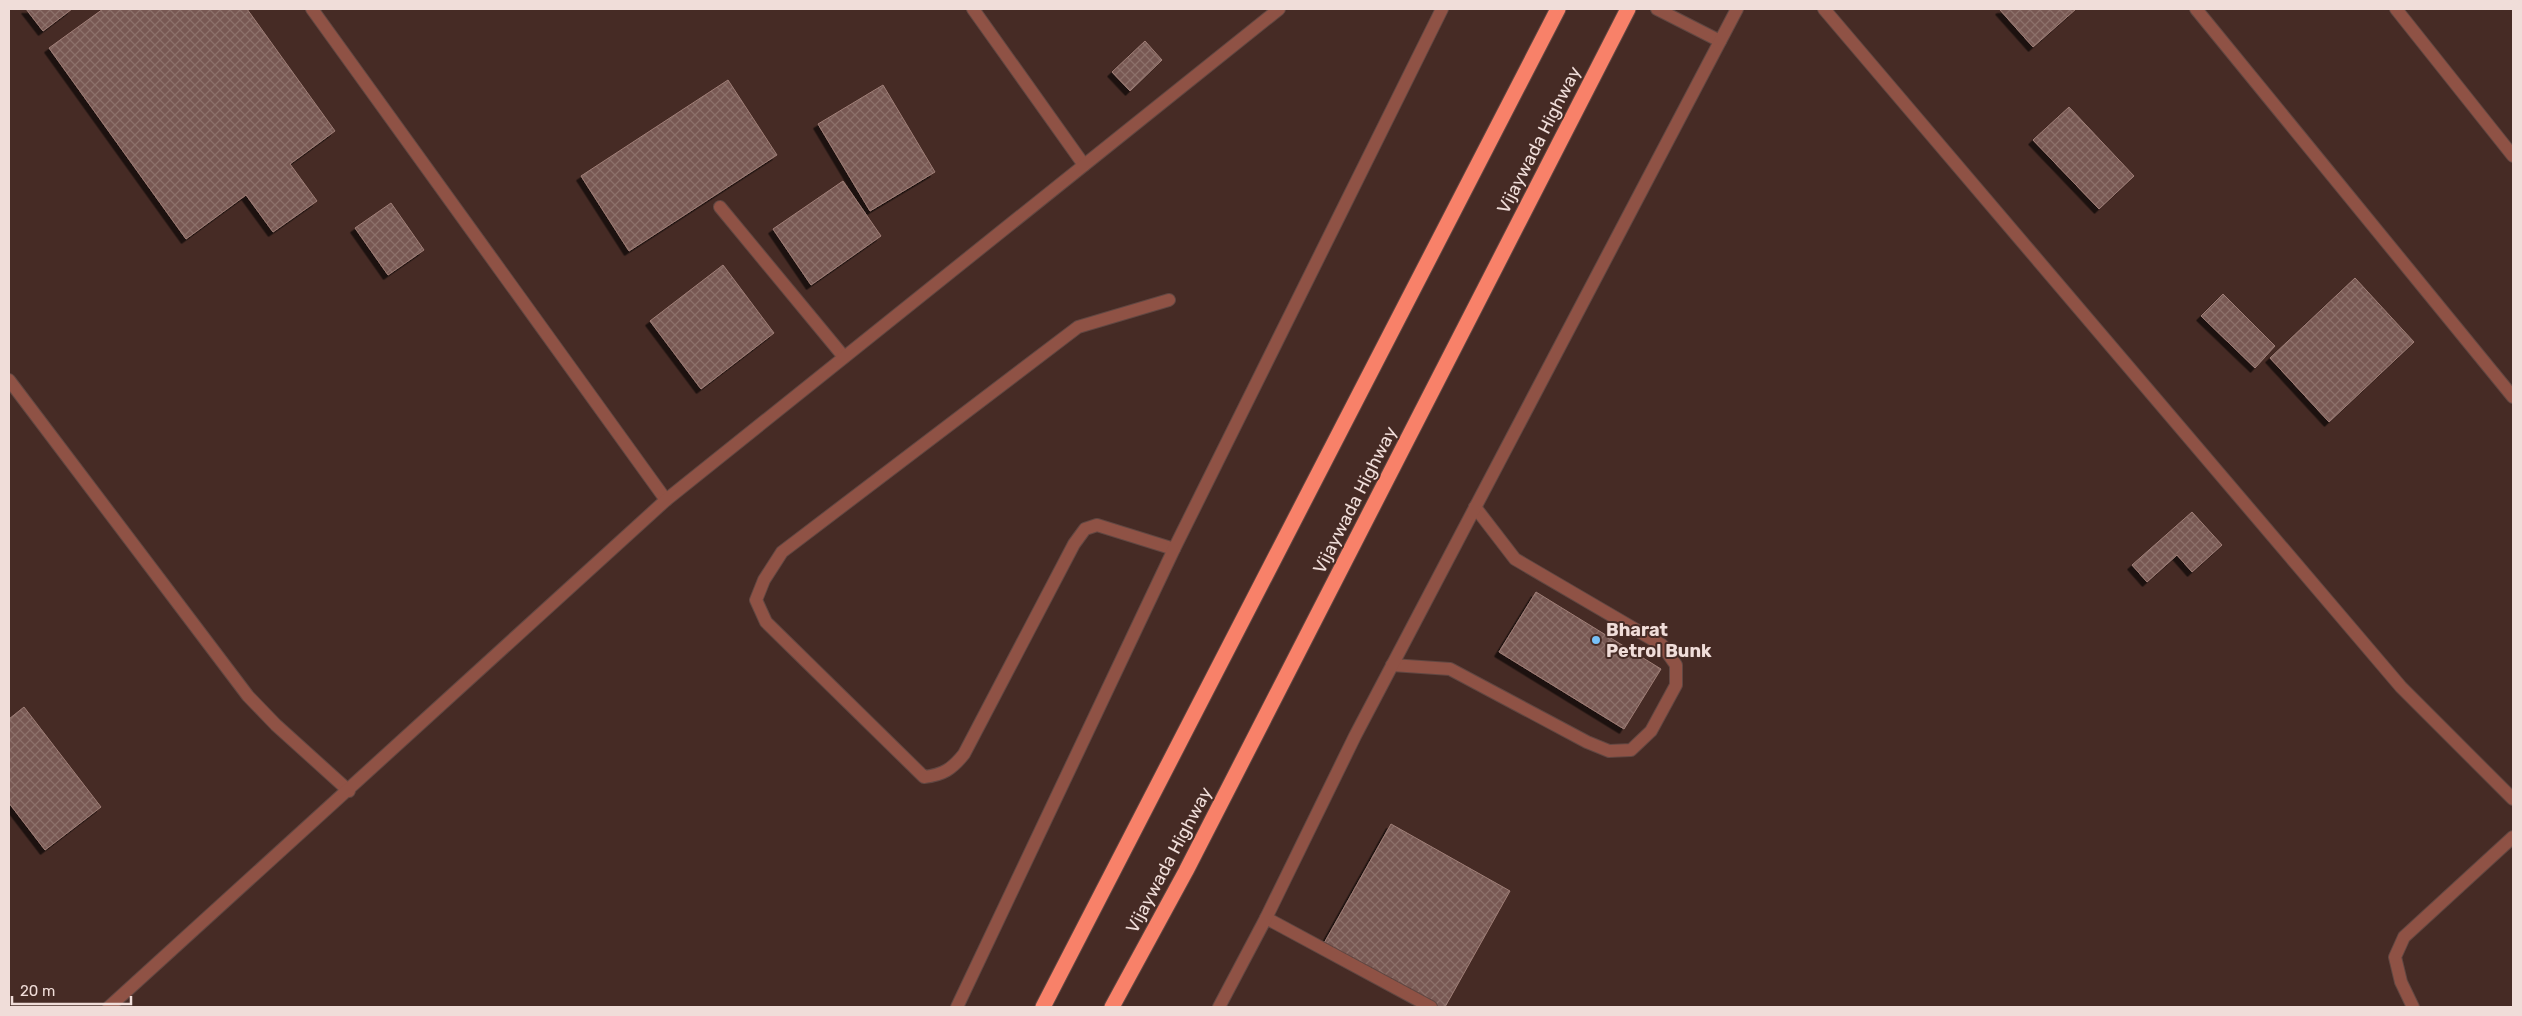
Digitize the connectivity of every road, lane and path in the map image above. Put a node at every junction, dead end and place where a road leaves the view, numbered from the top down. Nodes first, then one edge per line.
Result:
1 (312, 9) edge
2 (974, 9) edge
3 (1279, 9) edge
4 (1442, 9) edge
5 (1558, 9) edge
6 (1628, 9) edge
7 (1657, 9) edge
8 (1737, 9) edge
9 (1824, 9) edge
10 (2196, 9) edge
11 (2396, 9) edge
12 (1720, 41) junction
13 (2513, 156) edge
14 (1084, 166) junction
15 (720, 207) dead end
16 (1169, 300) dead end
17 (844, 357) junction
18 (9, 380) edge
19 (2513, 397) edge
20 (666, 500) junction
21 (1474, 507) junction
22 (1174, 549) junction
23 (1392, 666) junction
24 (349, 791) junction
25 (2513, 799) edge
26 (2513, 837) edge
27 (1266, 918) junction
28 (109, 1007) edge
29 (957, 1007) edge
30 (1043, 1007) edge
31 (1112, 1007) edge
32 (1219, 1007) edge
33 (1431, 1007) edge
34 (2413, 1007) edge

1 - 20 street
2 - 14 street
3 - 14 street
4 - 22 street
5 - 30 highway
6 - 31 highway, Vijaywada Highway
7 - 12 street
8 - 12 street
9 - 25 street
10 - 19 street
11 - 13 street
12 - 21 street
14 - 17 street
15 - 17 street
16 - 22 street
17 - 20 street
18 - 24 street
20 - 24 street
21 - 23 street
21 - 23 street
22 - 29 street
23 - 27 street
24 - 28 street
26 - 34 street
27 - 32 street
27 - 33 street

